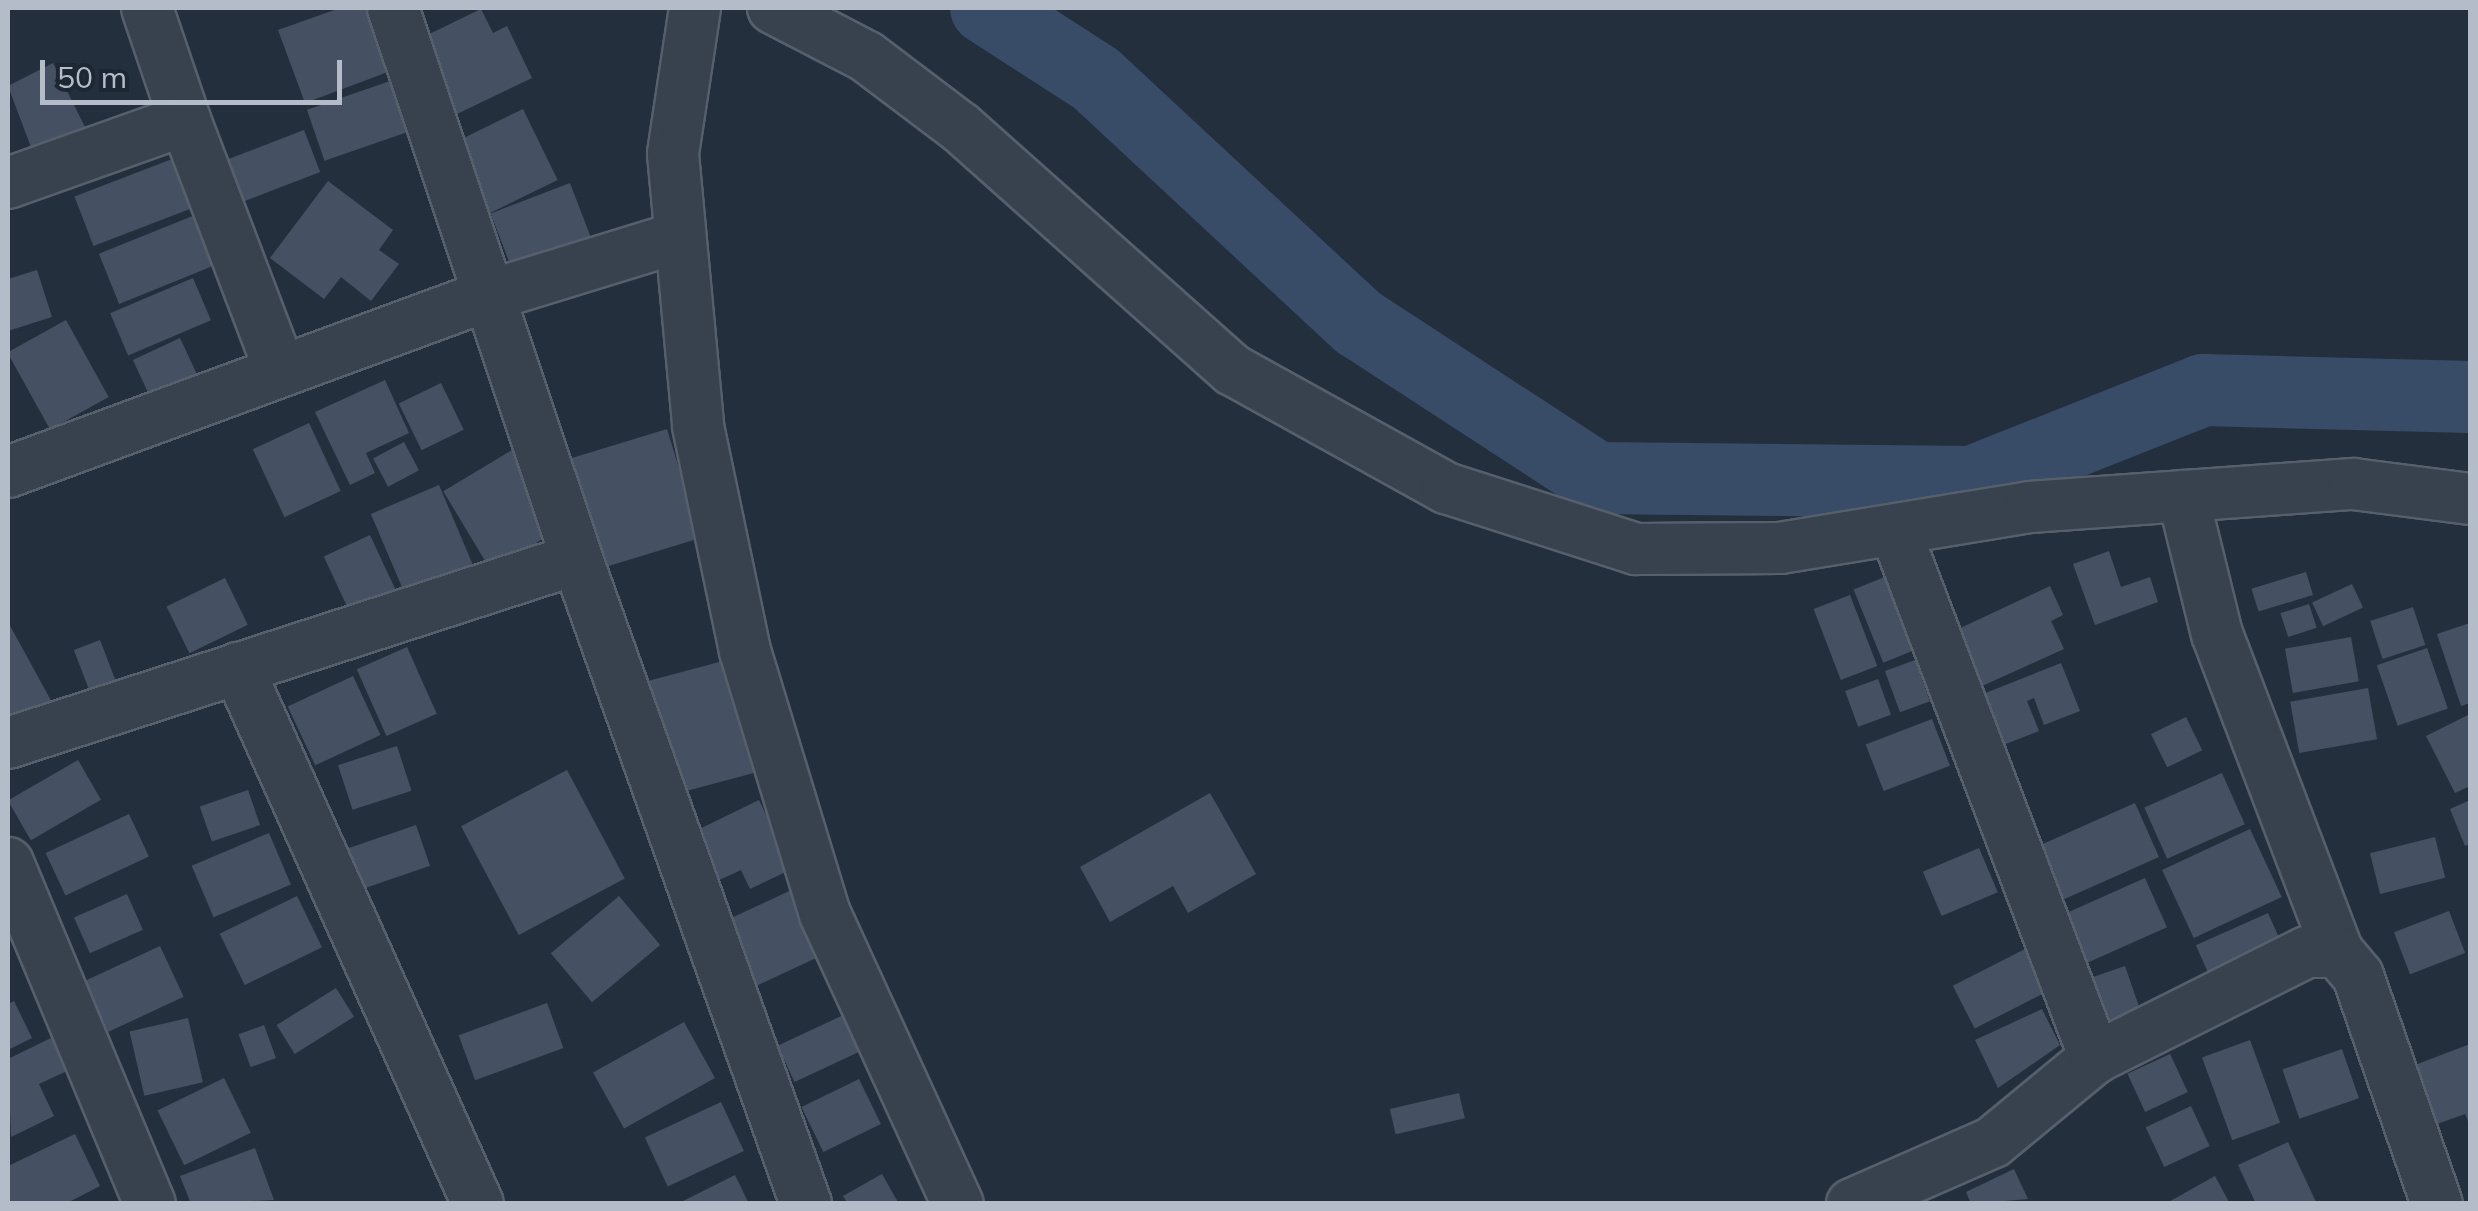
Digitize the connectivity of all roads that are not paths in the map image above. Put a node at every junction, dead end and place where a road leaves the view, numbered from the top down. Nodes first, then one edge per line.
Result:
1 (147, 8) edge
2 (393, 8) edge
3 (695, 8) edge
4 (773, 8) edge
5 (186, 120) junction
6 (8, 184) edge
7 (680, 237) junction
8 (491, 295) junction
9 (280, 370) junction
10 (8, 472) edge
11 (2182, 496) junction
12 (2468, 506) edge
13 (1895, 530) junction
14 (577, 558) junction
15 (238, 668) junction
16 (8, 743) edge
17 (8, 863) edge
18 (2338, 952) junction
19 (2095, 1058) junction
20 (2437, 1203) edge
21 (150, 1204) edge
22 (478, 1204) edge
23 (806, 1204) edge
24 (958, 1204) edge
25 (1852, 1204) edge

1 - 5 street
2 - 8 street
3 - 7 street
4 - 13 street
5 - 6 street
5 - 9 street
7 - 8 street
7 - 24 street
8 - 9 street
8 - 14 street
9 - 10 street
11 - 12 street
11 - 13 street
11 - 18 street
13 - 19 street
14 - 15 street
14 - 23 street
15 - 16 street
15 - 22 street
17 - 21 street
18 - 19 street
18 - 20 street
19 - 25 street

